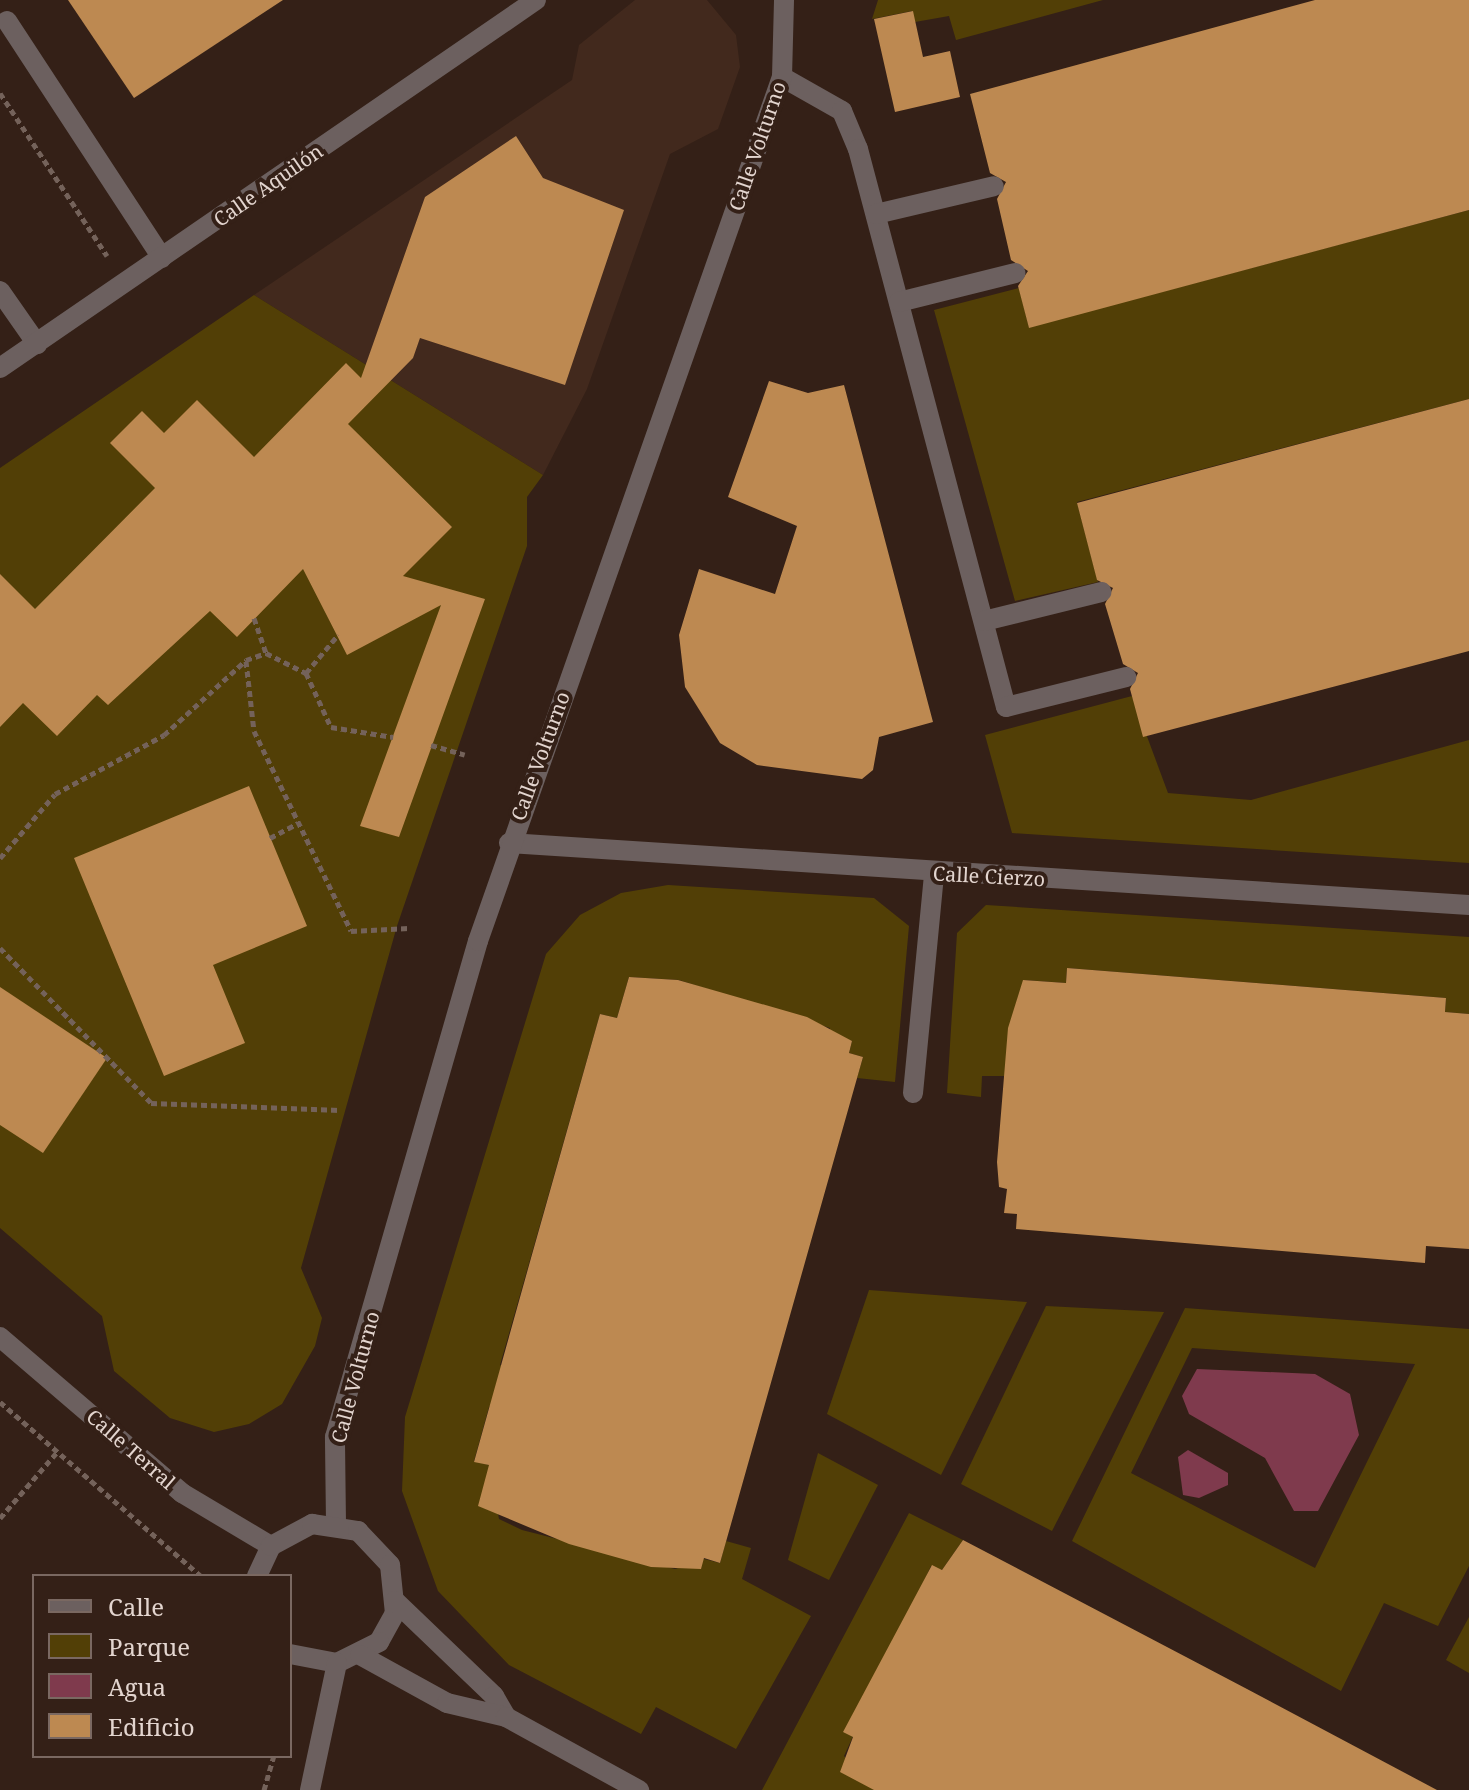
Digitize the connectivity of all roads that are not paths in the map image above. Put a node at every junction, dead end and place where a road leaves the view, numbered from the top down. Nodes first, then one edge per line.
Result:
1 (536, 0) edge
2 (784, 0) edge
3 (7, 21) dead end
4 (782, 77) junction
5 (994, 186) dead end
6 (876, 214) junction
7 (162, 258) junction
8 (1015, 273) dead end
9 (0, 291) edge
10 (899, 302) junction
11 (37, 344) junction
12 (0, 368) edge
13 (1101, 592) dead end
14 (984, 621) junction
15 (1126, 677) dead end
16 (509, 843) junction
17 (934, 873) junction
18 (1469, 905) edge
19 (913, 1093) dead end
20 (0, 1337) edge
21 (336, 1524) junction
22 (271, 1546) junction
23 (258, 1574) edge
24 (395, 1601) junction
25 (292, 1654) edge
26 (360, 1655) junction
27 (337, 1663) junction
28 (506, 1717) junction
29 (310, 1790) edge
30 (639, 1790) edge

1 - 7 street, Calle Aquilón
2 - 4 street, Calle Volturno
3 - 7 street
4 - 6 street
4 - 16 street, Calle Volturno
5 - 6 street
6 - 10 street
7 - 11 street, Calle Aquilón
8 - 10 street
9 - 11 street
10 - 14 street
11 - 12 street, Calle Aquilón
13 - 14 street
14 - 15 street
16 - 17 street, Calle Cierzo
16 - 21 street, Calle Volturno
17 - 18 street, Calle Cierzo
17 - 19 street
20 - 22 street, Calle Terral
21 - 22 street
21 - 24 street
22 - 23 street
24 - 26 street
24 - 28 street
25 - 27 street
26 - 27 street
26 - 28 street
27 - 29 street
28 - 30 street

